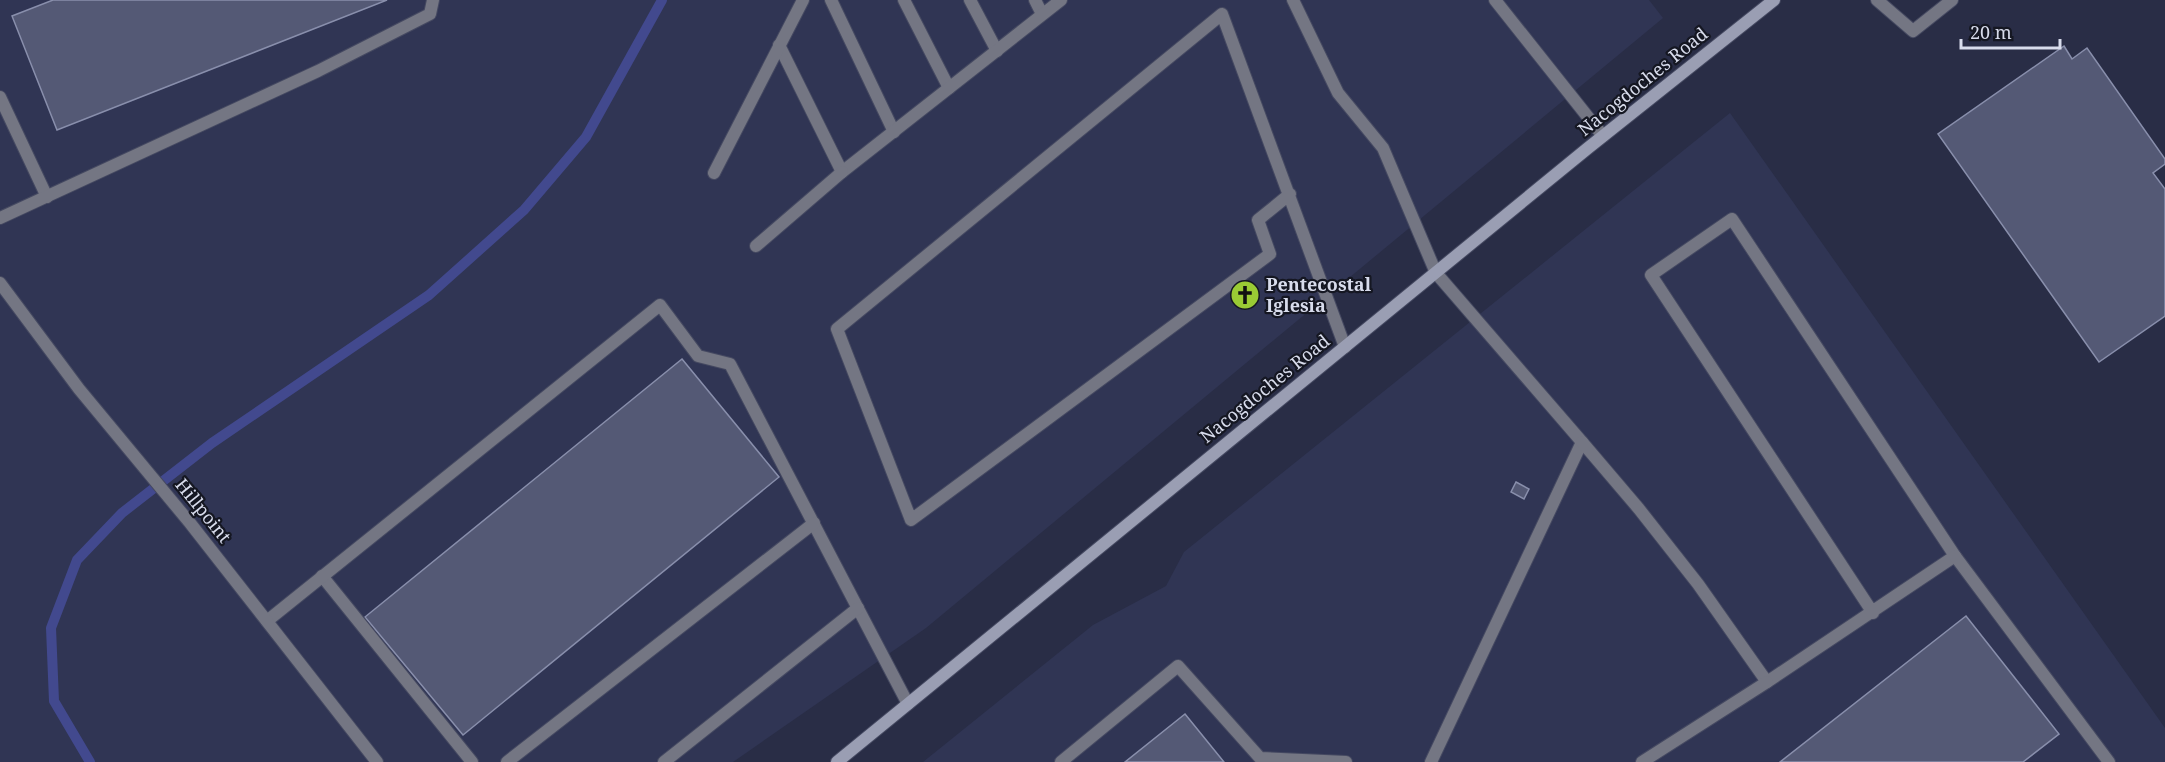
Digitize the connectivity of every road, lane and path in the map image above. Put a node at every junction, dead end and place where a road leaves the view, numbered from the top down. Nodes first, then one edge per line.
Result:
1 (433, 0) edge
2 (803, 0) edge
3 (831, 0) edge
4 (904, 0) edge
5 (970, 0) edge
6 (1035, 0) edge
7 (1060, 0) edge
8 (1293, 0) edge
9 (1495, 0) edge
10 (1774, 0) edge
11 (1877, 0) edge
12 (1952, 0) edge
13 (1042, 14) junction
14 (779, 45) junction
15 (997, 51) junction
16 (949, 88) junction
17 (0, 97) edge
18 (894, 132) junction
19 (1603, 136) junction
20 (842, 172) junction
21 (714, 173) dead end
22 (1290, 194) junction
23 (47, 196) junction
24 (0, 218) edge
25 (756, 246) dead end
26 (1436, 273) junction
27 (0, 283) edge
28 (1345, 347) junction
29 (1582, 442) junction
30 (814, 523) junction
31 (1955, 556) junction
32 (322, 576) junction
33 (858, 608) junction
34 (1873, 613) junction
35 (267, 621) junction
36 (1767, 682) junction
37 (909, 704) junction
38 (1261, 760) edge
39 (377, 762) edge
40 (472, 762) edge
41 (507, 762) edge
42 (664, 762) edge
43 (837, 762) edge
44 (1061, 762) edge
45 (1346, 762) edge
46 (1431, 762) edge
47 (1642, 762) edge
48 (2109, 762) edge

1 - 23 street
2 - 14 street
3 - 18 street
4 - 16 street
5 - 15 street
6 - 13 street
7 - 13 street
8 - 26 street
9 - 19 street
10 - 19 main road, Nacogdoches Road
11 - 12 street
13 - 15 street
14 - 20 street
14 - 21 street
15 - 16 street
16 - 18 street
17 - 23 street
18 - 20 street
19 - 26 main road, Nacogdoches Road
20 - 25 street
22 - 22 street
22 - 28 street
23 - 24 street
26 - 28 main road, Nacogdoches Road
26 - 29 street
27 - 35 street, Hillpoint
28 - 37 main road, Nacogdoches Road
29 - 36 street
29 - 46 street
30 - 32 street
30 - 33 street
30 - 41 street
31 - 34 street
31 - 34 street
31 - 48 street
32 - 35 street
32 - 40 street
33 - 37 street
33 - 42 street
34 - 36 street
35 - 39 street, Hillpoint
36 - 47 street
37 - 43 main road, Nacogdoches Road
38 - 44 street
38 - 45 street

